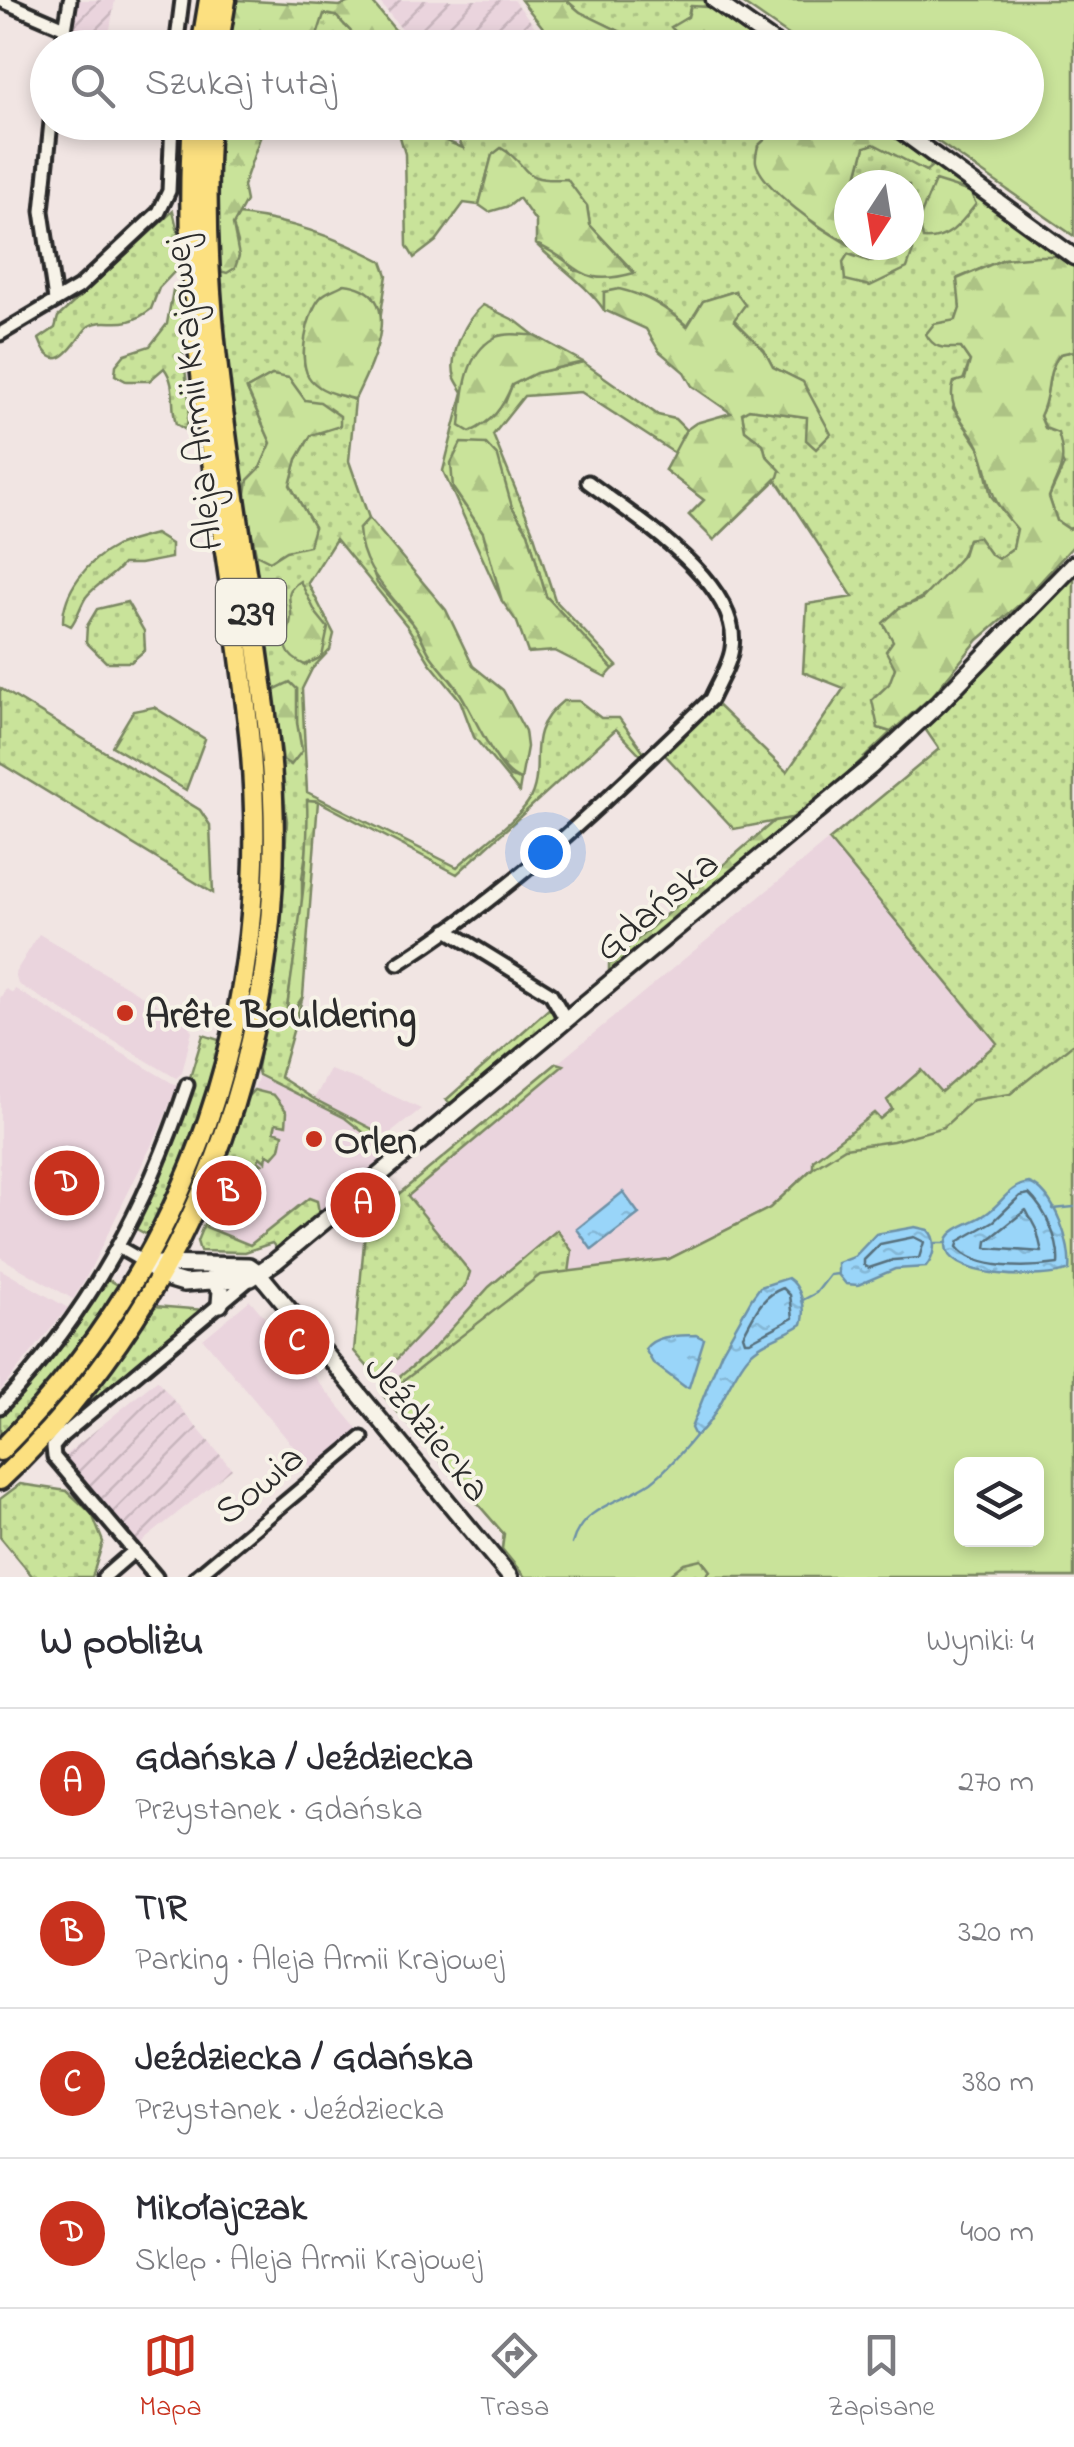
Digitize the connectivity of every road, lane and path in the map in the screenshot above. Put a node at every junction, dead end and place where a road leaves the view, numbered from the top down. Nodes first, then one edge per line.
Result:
1 (0, 0) edge
2 (70, 0) edge
3 (182, 0) edge
4 (208, 0) edge
5 (226, 0) edge
6 (714, 0) edge
7 (64, 28) joint
8 (178, 30) edge
9 (204, 30) edge
10 (221, 30) edge
11 (756, 30) edge
12 (49, 140) edge
13 (171, 140) edge
14 (192, 140) edge
15 (210, 140) edge
16 (914, 140) edge
17 (170, 191) junction
18 (190, 192) junction
19 (1074, 257) edge
20 (55, 300) junction
21 (0, 334) edge
22 (588, 482) dead end
23 (1074, 564) edge
24 (448, 930) junction
25 (398, 964) dead end
26 (566, 1020) junction
27 (187, 1084) dead end
28 (182, 1235) junction
29 (118, 1248) junction
30 (158, 1268) junction
31 (208, 1272) junction
32 (255, 1275) junction
33 (220, 1304) junction
34 (0, 1407) edge
35 (362, 1438) dead end
36 (0, 1451) edge
37 (0, 1480) edge
38 (134, 1551) junction
39 (104, 1577) edge
40 (156, 1577) edge
41 (196, 1577) edge
42 (510, 1577) edge

1 - 7 street
2 - 7 street
3 - 8 street
4 - 9 main road
5 - 10 main road
6 - 11 street
12 - 20 street
13 - 17 street
14 - 18 main road, Aleja Armii Krajowej / 239
15 - 28 main road, Aleja Armii Krajowej / 239
16 - 19 street
17 - 18 street
17 - 20 street
18 - 30 main road, Aleja Armii Krajowej / 239
20 - 21 street
22 - 24 street
23 - 26 main road, Gdańska
24 - 25 street
24 - 26 street
26 - 32 main road, Gdańska
27 - 29 street
28 - 30 main road, Aleja Armii Krajowej / 239
28 - 31 main road
29 - 30 street
29 - 34 street
30 - 31 main road
30 - 36 main road, Aleja Armii Krajowej / 239
30 - 37 main road, Aleja Armii Krajowej / 239
31 - 32 main road
31 - 33 main road
32 - 33 street, Gdańska
32 - 42 street, Jeździecka
33 - 38 street, Gdańska
35 - 41 street, Sowia
38 - 39 street
38 - 40 street

